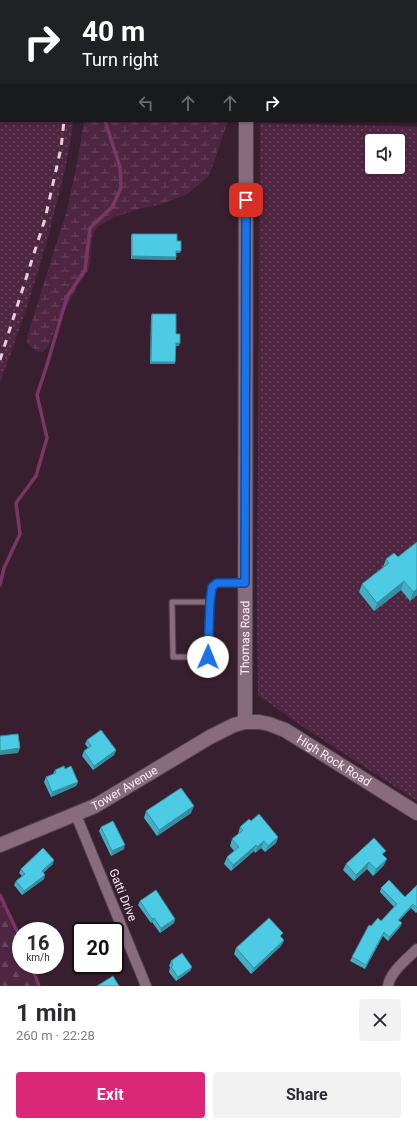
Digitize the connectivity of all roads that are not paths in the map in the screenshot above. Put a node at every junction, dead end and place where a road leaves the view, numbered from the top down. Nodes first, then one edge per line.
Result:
1 (246, 122) edge
2 (245, 583) junction
3 (210, 602) junction
4 (245, 722) junction
5 (417, 813) edge
6 (76, 815) junction
7 (0, 845) edge
8 (417, 949) edge
9 (146, 986) edge
10 (388, 986) edge

1 - 2 main road, Thomas Road
2 - 3 lane
2 - 4 main road, Thomas Road
3 - 3 lane
4 - 5 main road, High Rock Road
4 - 6 main road, Tower Avenue
6 - 7 main road, Tower Avenue
6 - 9 street, Gatti Drive
8 - 10 street

